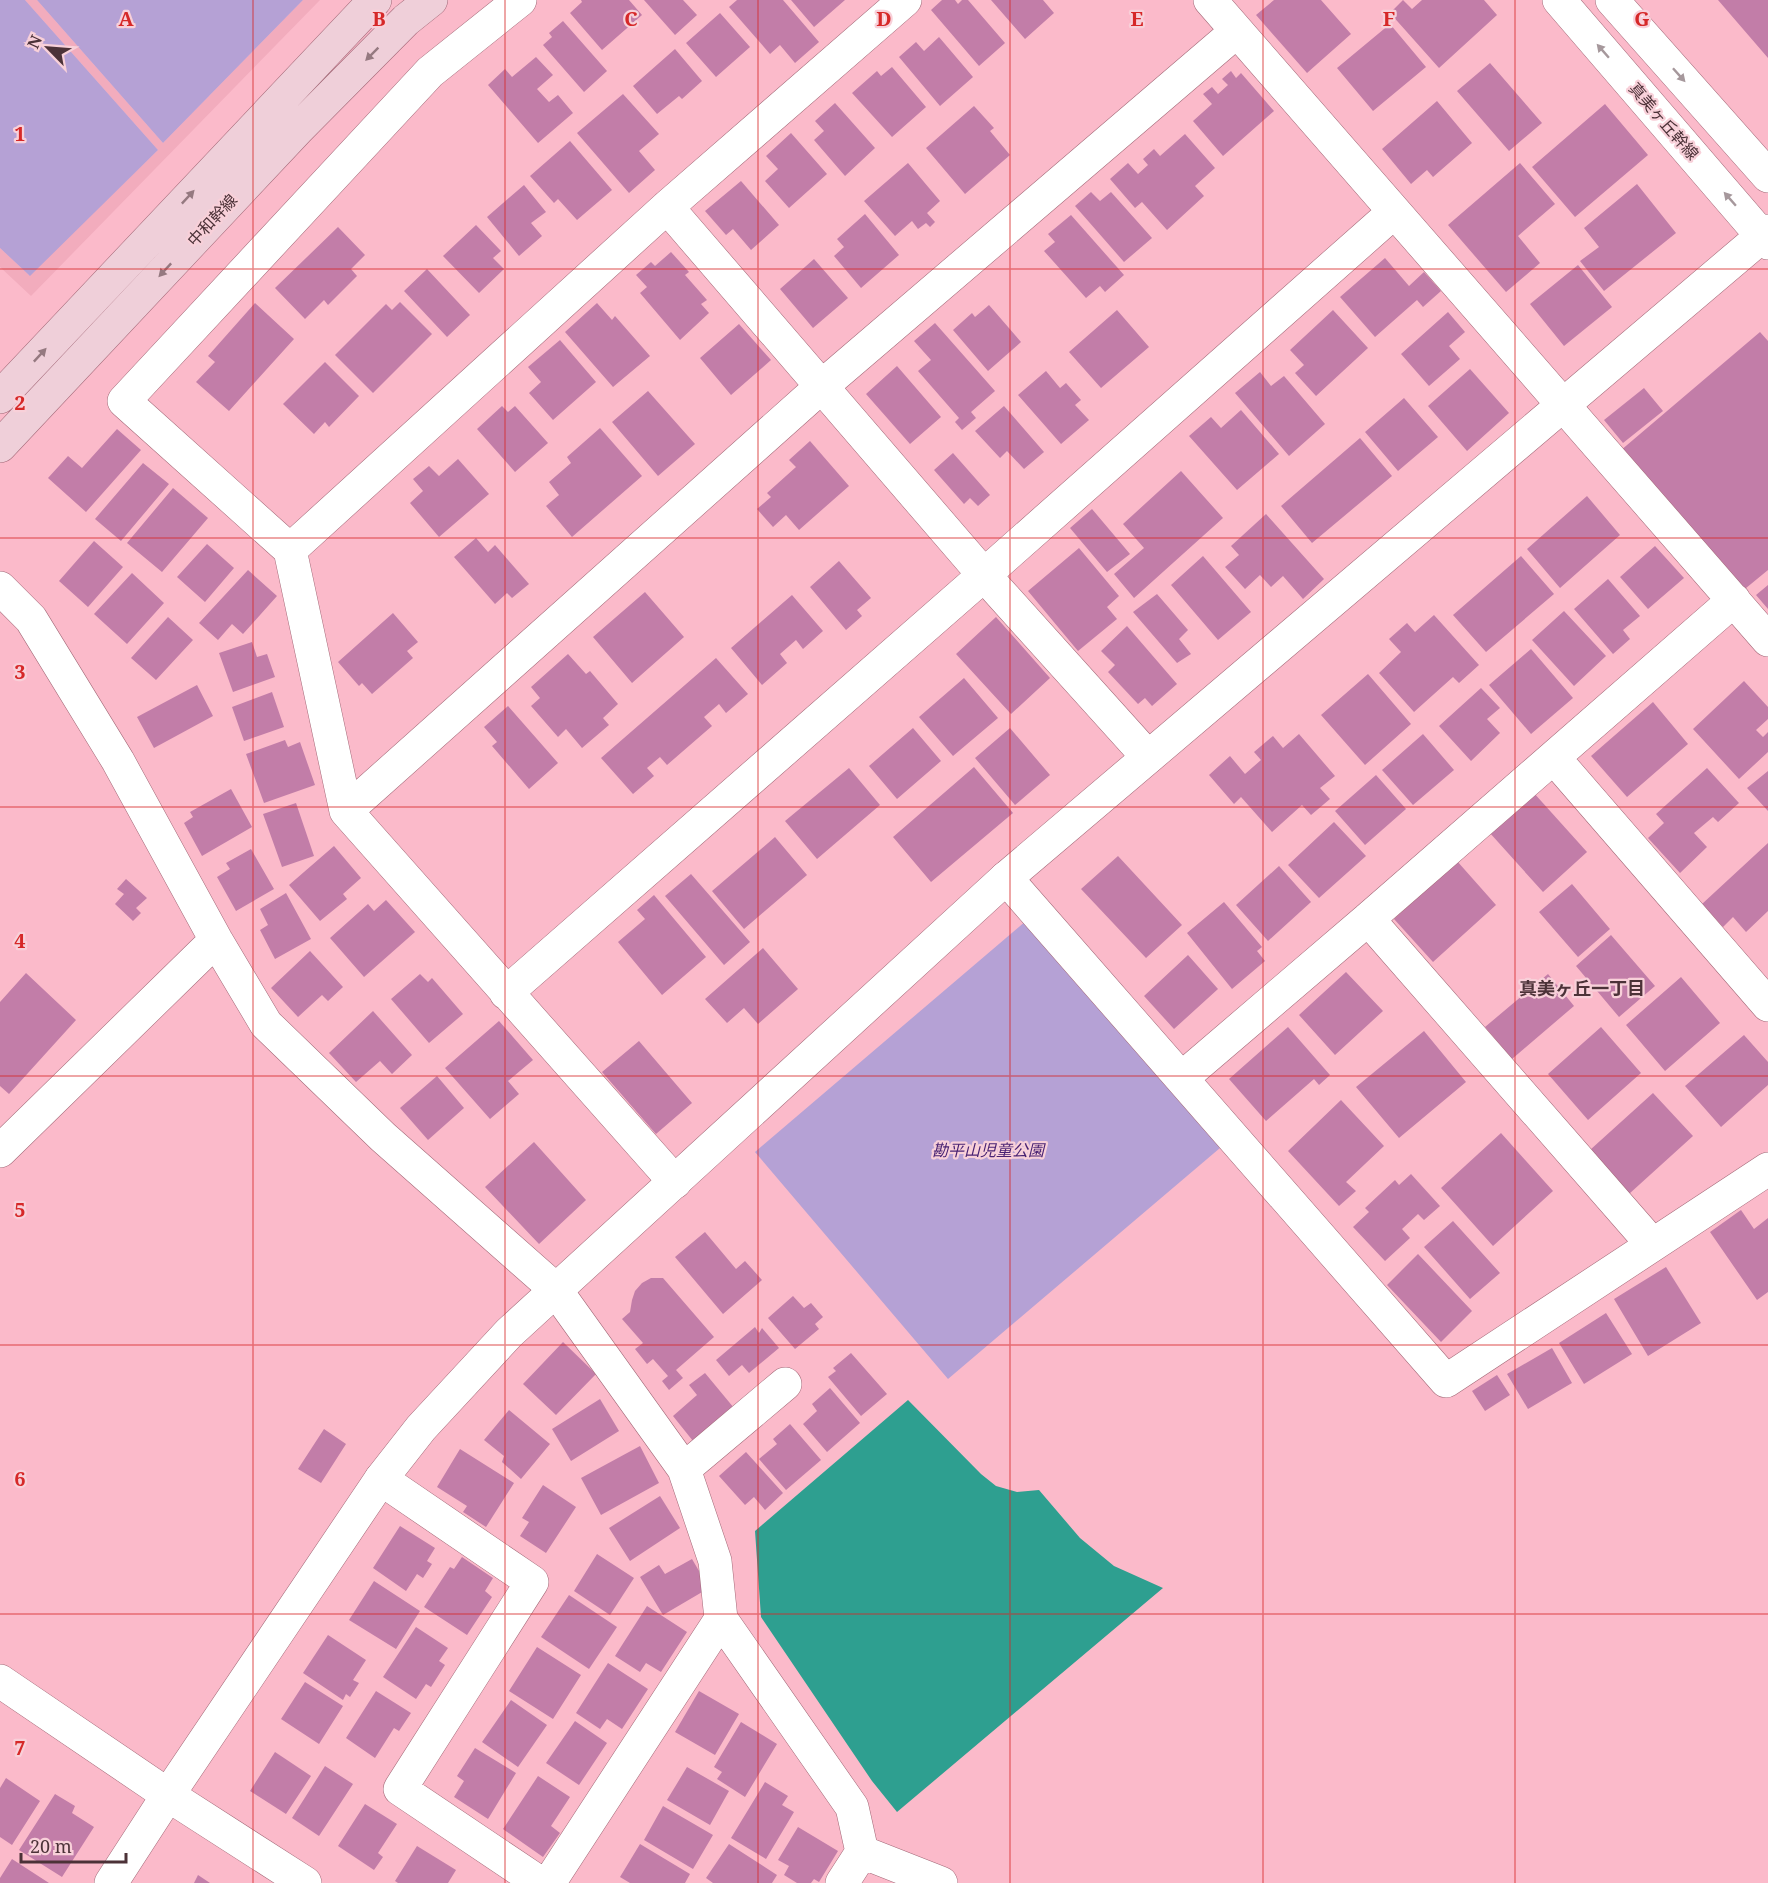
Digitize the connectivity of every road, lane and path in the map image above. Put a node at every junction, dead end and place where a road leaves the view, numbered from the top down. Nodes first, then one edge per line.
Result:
1 (375, 0) edge
2 (431, 0) edge
3 (520, 0) edge
4 (905, 0) edge
5 (1210, 0) edge
6 (1559, 0) edge
7 (1612, 0) edge
8 (1237, 31) junction
9 (1768, 176) edge
10 (667, 207) junction
11 (1394, 212) junction
12 (1766, 237) edge
13 (821, 387) junction
14 (0, 397) edge
15 (1564, 405) junction
16 (0, 446) edge
17 (290, 550) junction
18 (984, 575) junction
19 (0, 588) edge
20 (1734, 600) junction
21 (1768, 640) edge
22 (1149, 757) junction
23 (1554, 758) junction
24 (346, 811) junction
25 (1006, 878) junction
26 (1368, 919) junction
27 (216, 940) junction
28 (506, 993) junction
29 (1768, 1005) edge
30 (1182, 1078) junction
31 (0, 1151) edge
32 (1768, 1169) edge
33 (675, 1182) junction
34 (1652, 1244) junction
35 (555, 1289) junction
36 (785, 1384) dead end
37 (684, 1469) junction
38 (381, 1479) junction
39 (721, 1619) junction
40 (0, 1681) edge
41 (168, 1795) junction
42 (862, 1852) junction
43 (111, 1883) edge
44 (305, 1883) edge
45 (540, 1883) edge
46 (549, 1883) edge
47 (842, 1883) edge
48 (941, 1883) edge

14 -> 1 main road, 中和幹線
2 -> 16 main road, 中和幹線
3 - 17 street
4 - 10 street
5 - 8 street
12 -> 6 street, 真美ヶ丘幹線
7 -> 9 street
8 - 11 street
8 - 13 street
10 - 13 street
10 - 17 street
11 - 15 street
11 - 18 street
12 - 15 street
13 - 18 street
13 - 24 street
15 - 20 street
15 - 22 street
17 - 24 street
18 - 22 street
18 - 28 street
19 - 27 street
20 - 21 street
20 - 23 street
22 - 25 street
23 - 26 street
23 - 29 street
24 - 28 street
25 - 30 street
25 - 33 street
26 - 30 street
26 - 34 street
27 - 31 street
27 - 35 street
28 - 33 street
30 - 34 street
32 - 34 street
33 - 35 street
35 - 37 street
35 - 38 street
36 - 37 street
37 - 39 street
38 - 41 street
38 - 45 street
39 - 42 street
39 - 46 street
40 - 41 street
41 - 43 street
41 - 44 street
42 - 47 street
42 - 48 street

